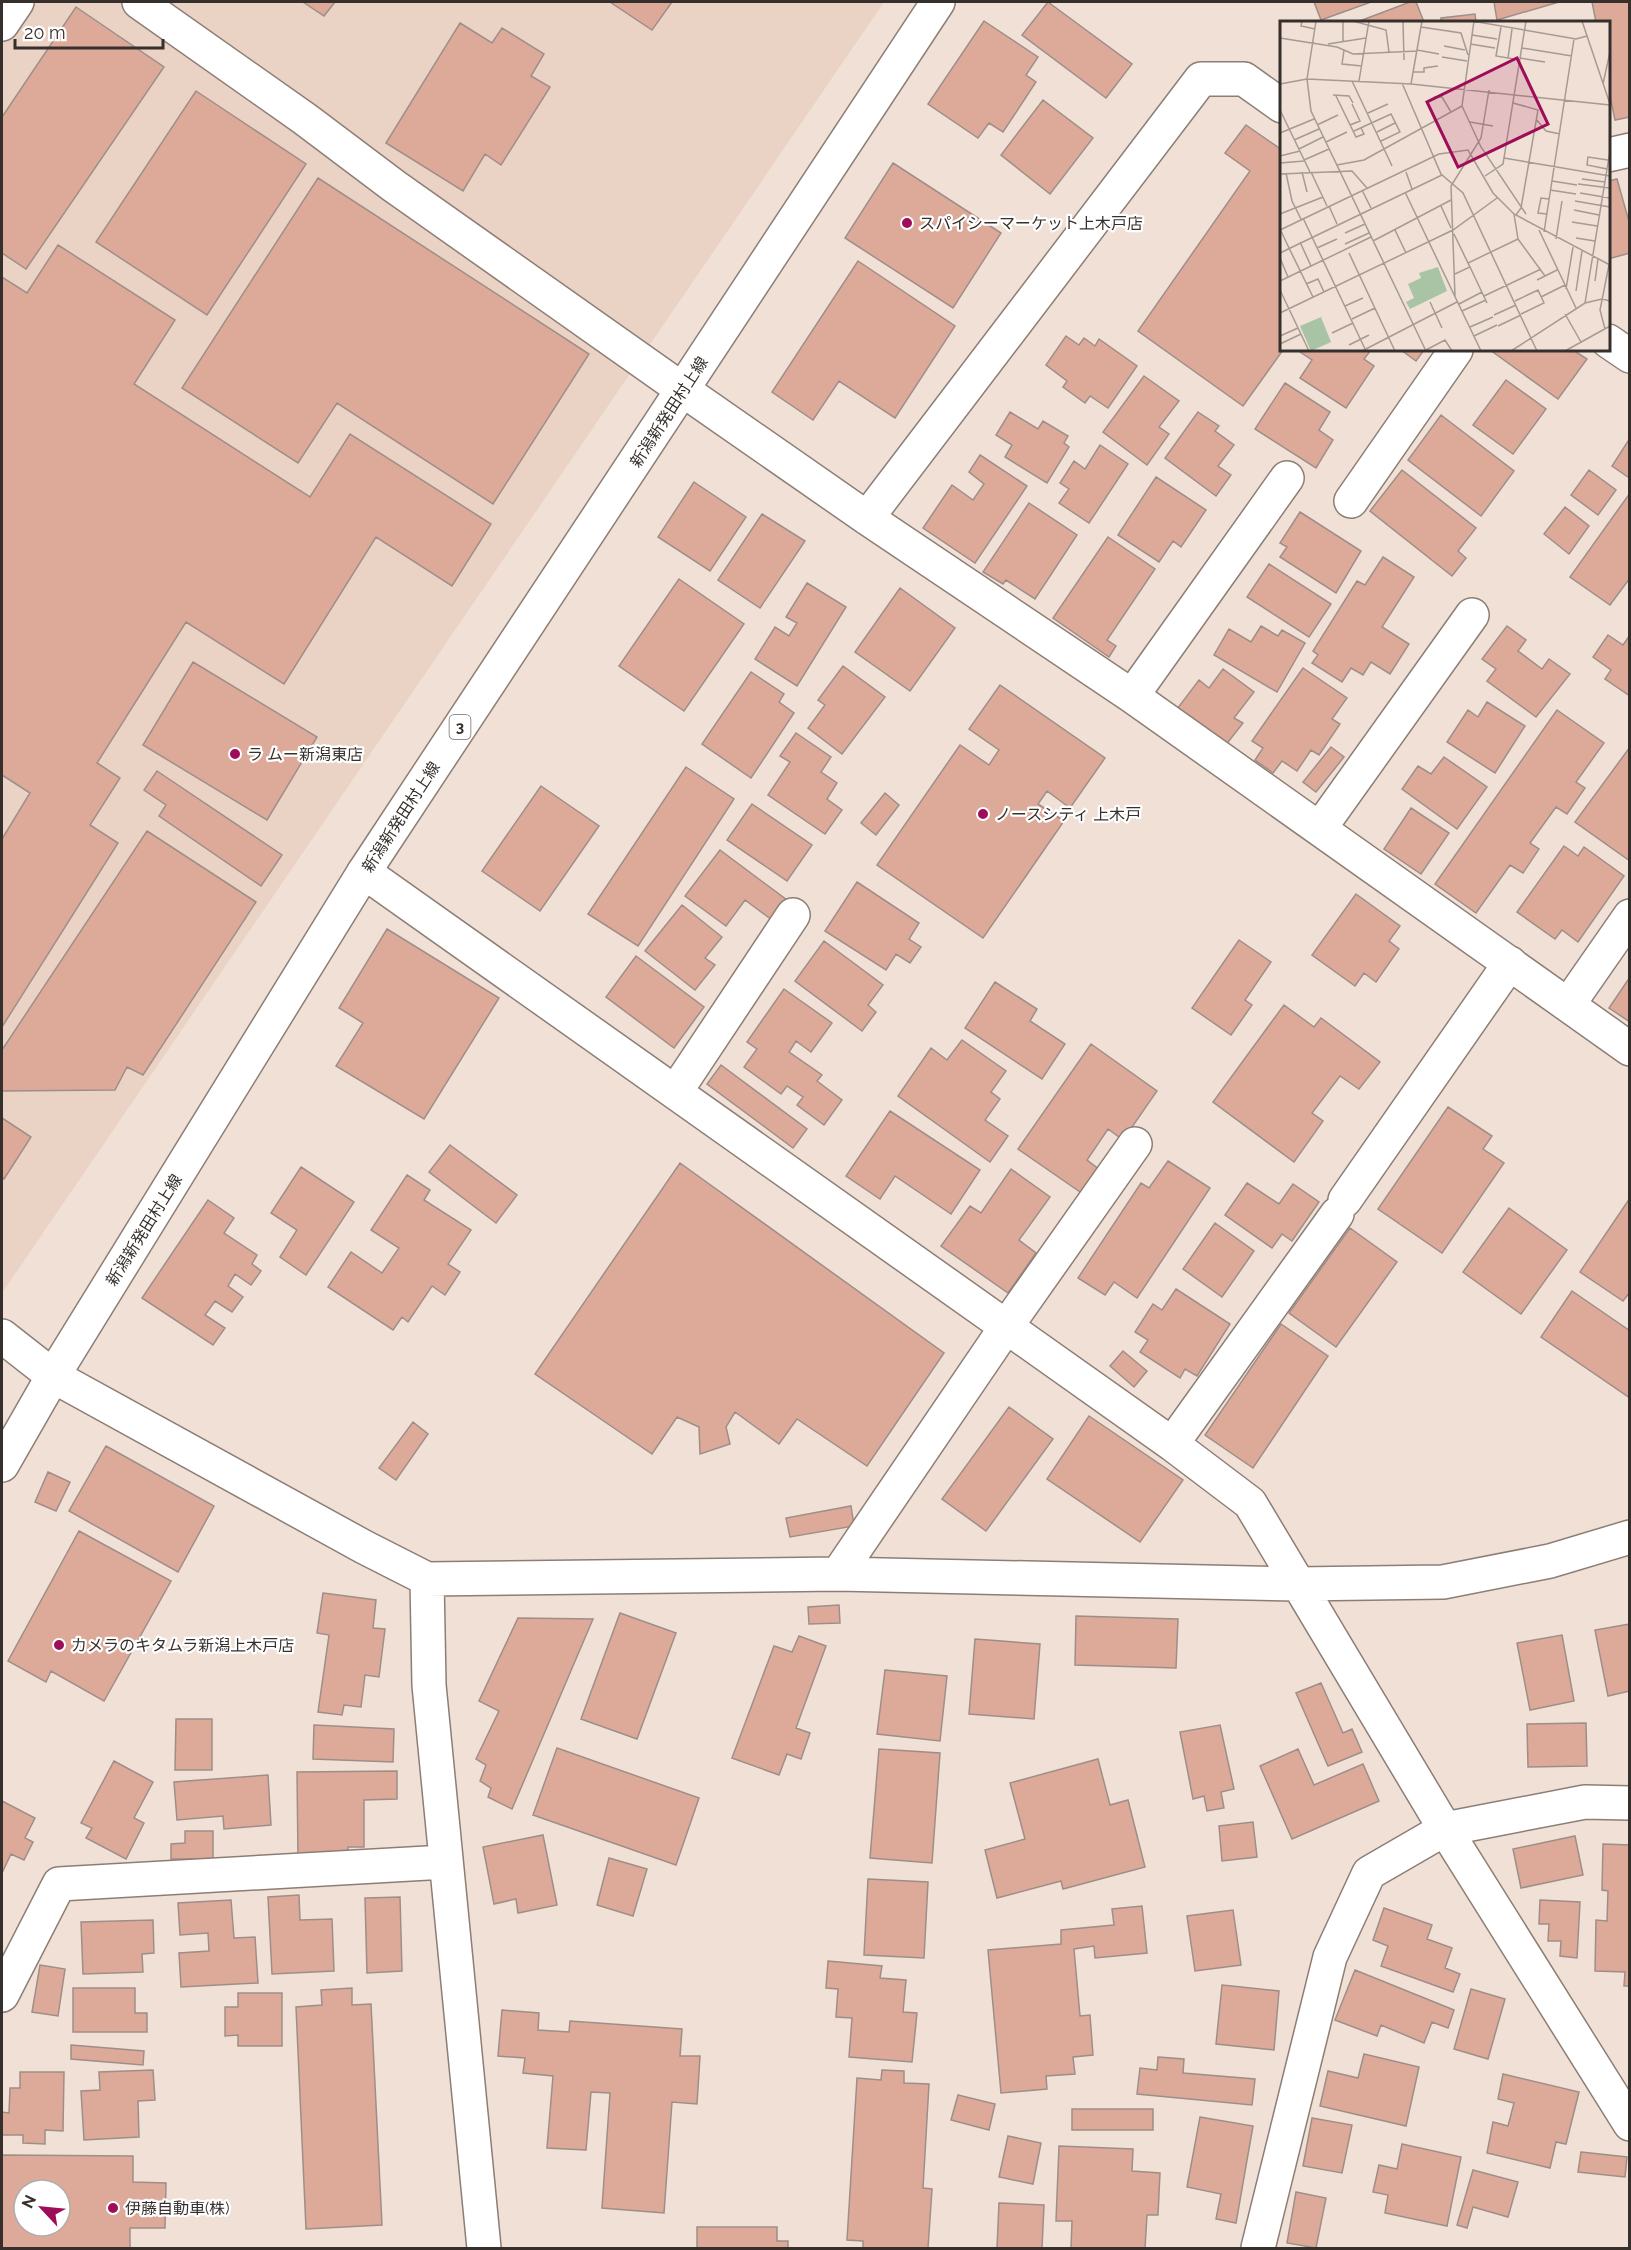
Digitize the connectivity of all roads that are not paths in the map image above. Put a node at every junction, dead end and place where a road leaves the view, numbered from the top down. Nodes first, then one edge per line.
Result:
1 (17, 2) edge
2 (139, 2) edge
3 (938, 2) edge
4 (2, 24) edge
5 (1280, 105) edge
6 (1629, 150) edge
7 (1610, 155) edge
8 (1610, 342) edge
9 (1455, 351) edge
10 (1629, 356) edge
11 (683, 390) junction
12 (1287, 478) dead end
13 (1351, 501) dead end
14 (867, 518) junction
15 (1472, 615) dead end
16 (1132, 696) junction
17 (1320, 828) junction
18 (364, 873) junction
19 (793, 915) dead end
20 (1629, 916) edge
21 (1510, 963) junction
22 (1568, 1005) junction
23 (1629, 1049) edge
24 (676, 1091) junction
25 (1135, 1144) dead end
26 (1006, 1327) junction
27 (2, 1336) edge
28 (53, 1376) junction
29 (1172, 1444) junction
30 (2, 1465) edge
31 (1629, 1537) edge
32 (838, 1574) junction
33 (427, 1579) junction
34 (1297, 1584) junction
35 (1629, 1803) edge
36 (1446, 1829) junction
37 (445, 1862) junction
38 (2, 1995) edge
39 (1629, 2124) edge
40 (484, 2248) edge
41 (1258, 2248) edge

1 - 4 street
2 - 11 street
3 - 11 street, 新潟新発田村上線 / 3
5 - 14 street
6 - 7 street
8 - 10 street
9 - 13 street
11 - 14 street
11 - 18 street, 新潟新発田村上線 / 3
12 - 16 street
14 - 16 street
15 - 17 street
16 - 17 street
17 - 21 street
18 - 24 street
18 - 28 street, 新潟新発田村上線 / 3
19 - 24 street
20 - 22 street
21 - 22 street
21 - 29 street
22 - 23 street
24 - 26 street
25 - 26 street
26 - 29 street
26 - 32 street
27 - 28 street
28 - 30 street, 新潟新発田村上線 / 3
28 - 33 street
29 - 34 street
31 - 34 street
32 - 33 street
32 - 34 street
33 - 37 street
34 - 36 street
35 - 36 street
36 - 39 street
36 - 41 street
37 - 38 street
37 - 40 street

